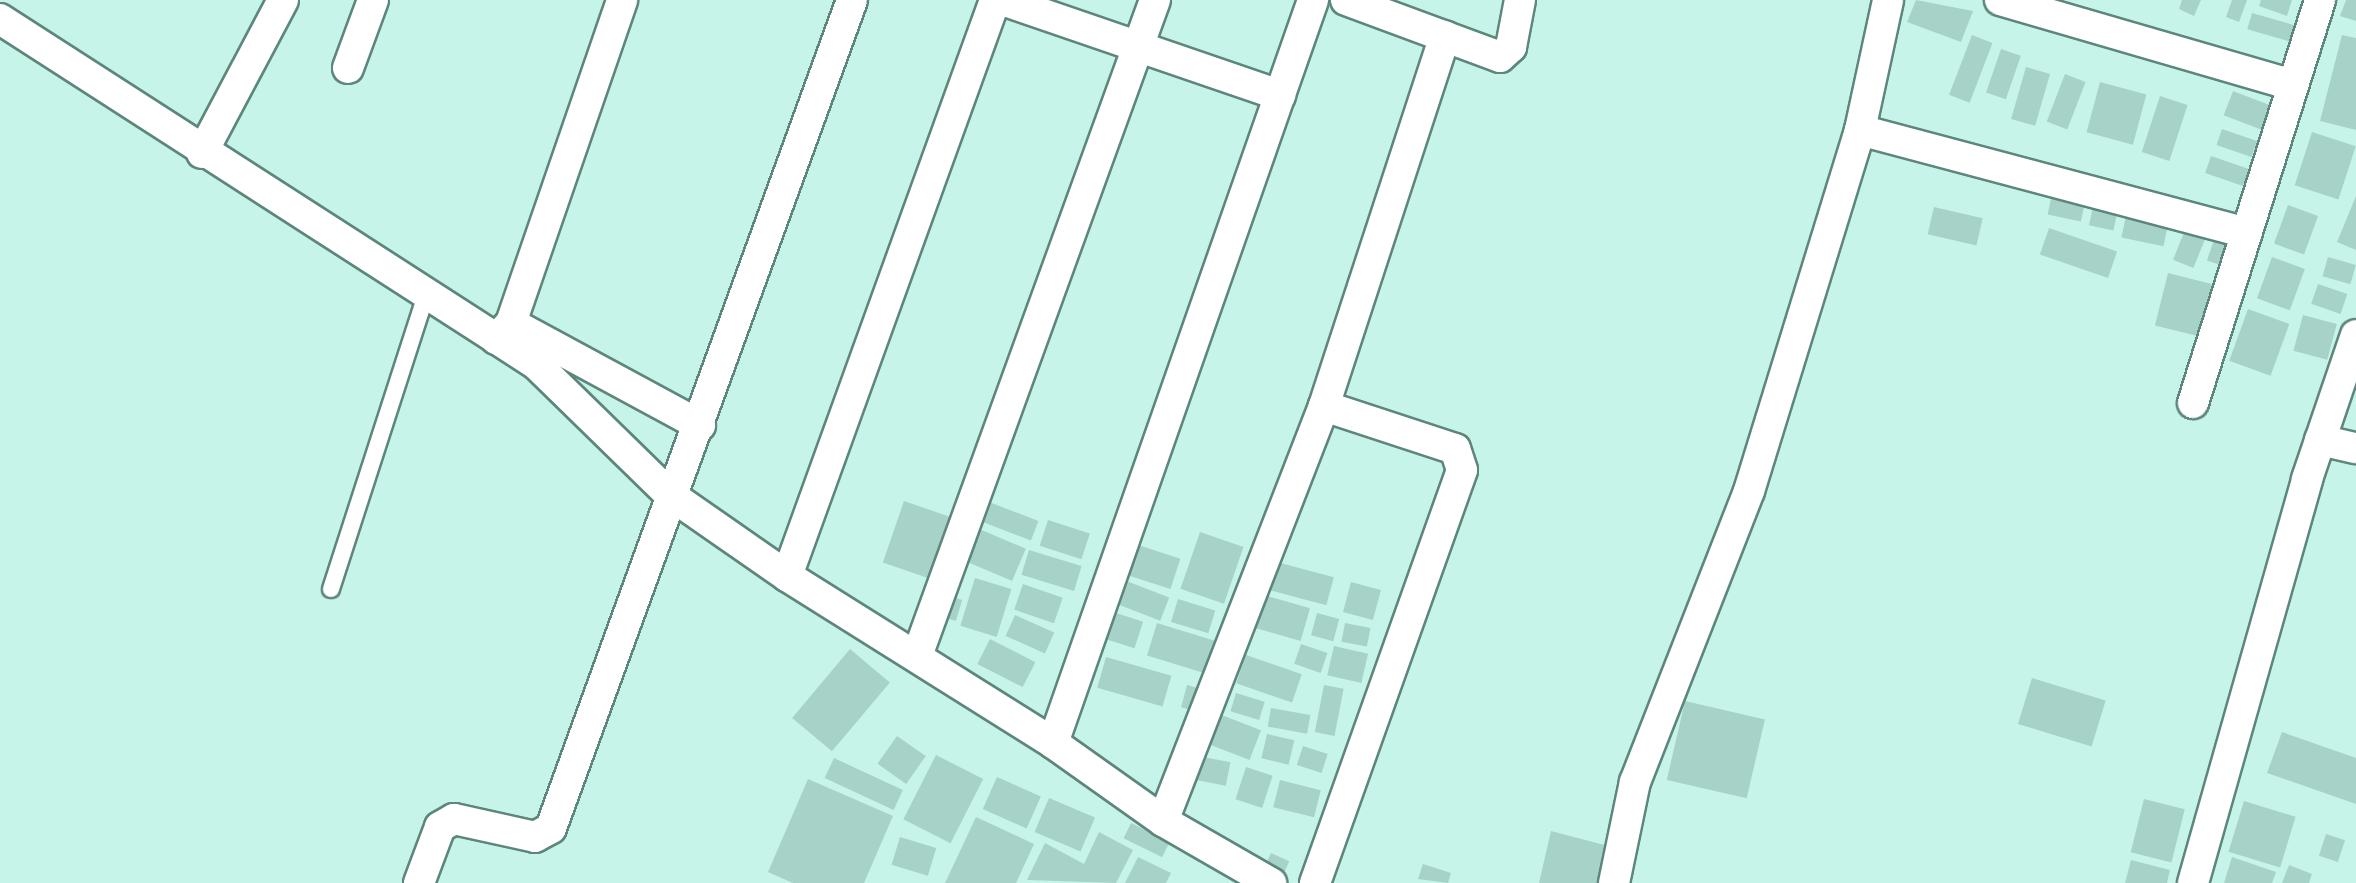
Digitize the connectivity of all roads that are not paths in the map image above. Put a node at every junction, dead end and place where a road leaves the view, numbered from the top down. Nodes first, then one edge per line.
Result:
1 (283, 0) edge
2 (373, 0) edge
3 (622, 0) edge
4 (852, 0) edge
5 (995, 0) edge
6 (1002, 0) edge
7 (1155, 0) edge
8 (1313, 0) edge
9 (1346, 0) edge
10 (1520, 0) edge
11 (1888, 0) edge
12 (2000, 0) edge
13 (2320, 0) edge
14 (0, 19) edge
15 (1445, 36) junction
16 (1139, 48) junction
17 (348, 68) dead end
18 (2292, 85) junction
19 (1280, 95) junction
20 (1860, 130) junction
21 (202, 153) junction
22 (2247, 233) junction
23 (427, 292) junction
24 (504, 331) junction
25 (2356, 335) edge
26 (2193, 403) dead end
27 (1324, 406) junction
28 (700, 425) junction
29 (2320, 440) junction
30 (2356, 448) edge
31 (669, 494) junction
32 (787, 576) junction
33 (331, 589) dead end
34 (917, 656) junction
35 (1053, 743) junction
36 (1163, 821) junction
37 (419, 883) edge
38 (1271, 883) edge
39 (1315, 883) edge
40 (1614, 883) edge
41 (2193, 883) edge

1 - 21 street
2 - 17 street
3 - 24 street
4 - 28 street
5 - 32 street
6 - 16 street
7 - 16 street
8 - 19 street
9 - 15 street
10 - 15 street
11 - 20 street
12 - 18 street
13 - 18 street
14 - 21 street
15 - 27 street
16 - 19 street
16 - 34 street
18 - 22 street
19 - 35 street
20 - 22 street
20 - 40 street
21 - 23 street
22 - 26 street
23 - 24 street
23 - 33 lane
24 - 28 street
24 - 31 street
25 - 29 street
27 - 36 street
27 - 39 street
28 - 31 street
29 - 30 street
29 - 41 street
31 - 32 street
31 - 37 street
32 - 34 street
34 - 35 street
35 - 36 street
36 - 38 street

